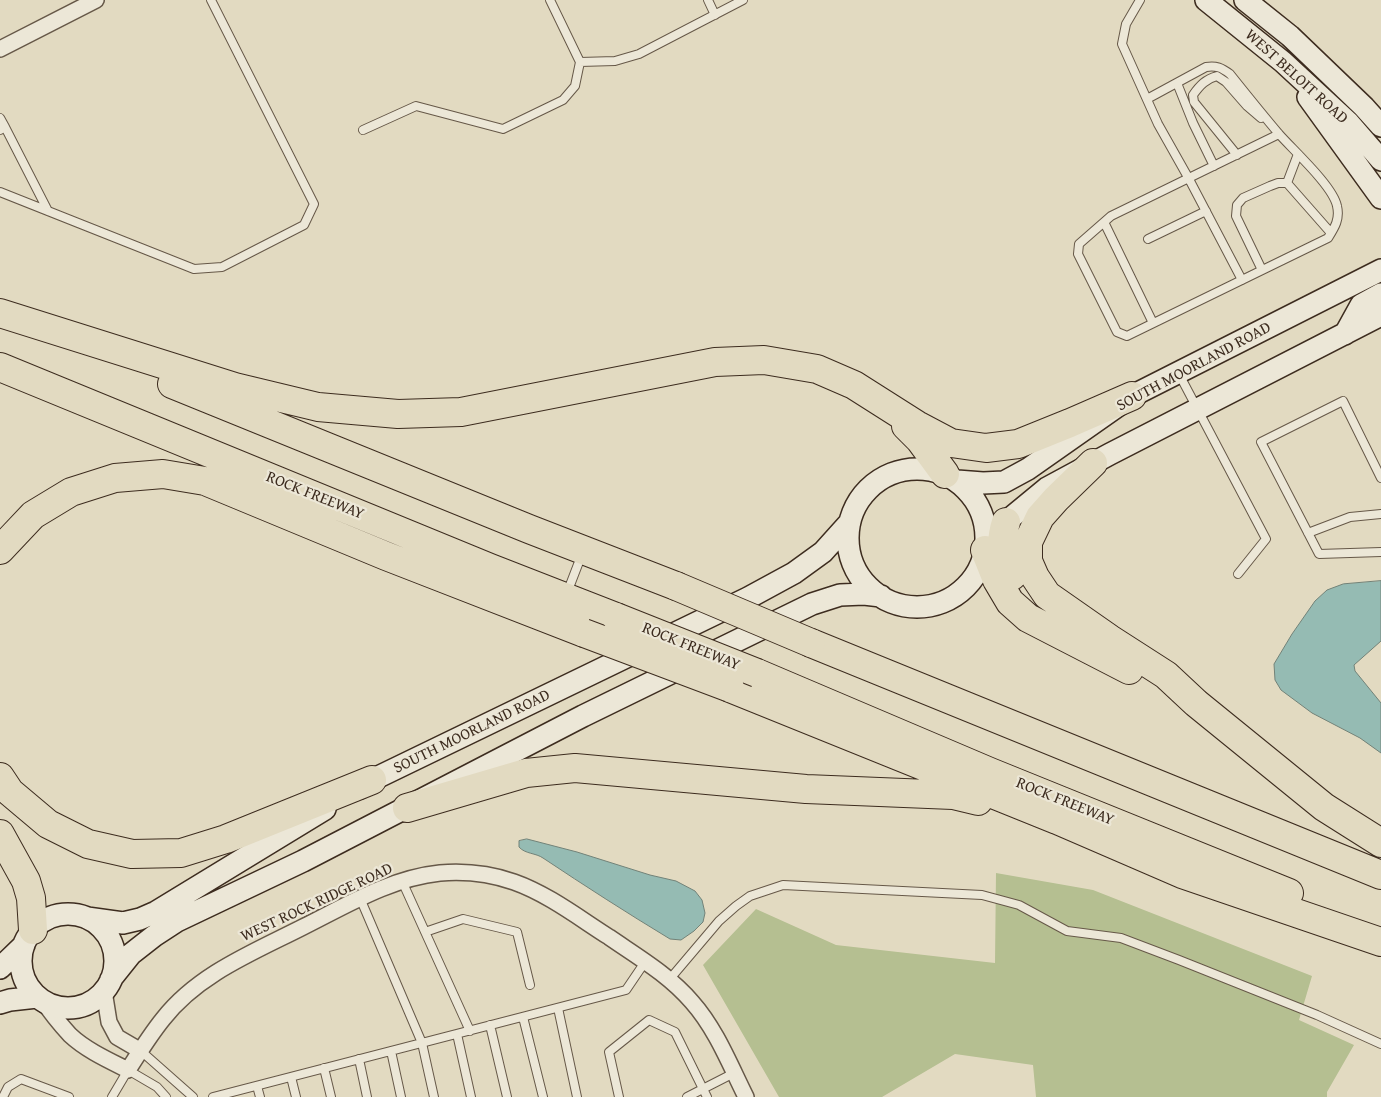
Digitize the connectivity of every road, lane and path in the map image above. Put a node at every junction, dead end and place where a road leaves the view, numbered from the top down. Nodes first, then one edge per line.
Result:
1 (96, 0) edge
2 (211, 0) edge
3 (550, 0) edge
4 (708, 0) edge
5 (743, 0) edge
6 (1140, 0) edge
7 (1206, 0) edge
8 (1245, 0) edge
9 (715, 15) junction
10 (0, 49) edge
11 (580, 62) junction
12 (1284, 62) junction
13 (1177, 83) junction
14 (1147, 99) junction
15 (0, 118) edge
16 (1381, 126) edge
17 (2, 129) edge
18 (363, 130) dead end
19 (1278, 132) junction
20 (1298, 154) junction
21 (1237, 155) junction
22 (1381, 160) edge
23 (1214, 166) junction
24 (1189, 179) junction
25 (1287, 182) junction
26 (0, 192) edge
27 (1381, 198) edge
28 (48, 211) junction
29 (1206, 211) junction
30 (1104, 222) junction
31 (1331, 233) junction
32 (1148, 238) dead end
33 (1381, 255) edge
34 (1262, 270) junction
35 (1376, 273) edge
36 (1242, 280) junction
37 (1381, 294) edge
38 (0, 314) edge
39 (1381, 315) edge
40 (1154, 323) junction
41 (1345, 334) junction
42 (0, 367) edge
43 (1178, 372) junction
44 (1132, 396) junction
45 (884, 404) junction
46 (1198, 410) junction
47 (1093, 463) junction
48 (951, 478) junction
49 (1381, 478) edge
50 (1381, 514) edge
51 (850, 522) junction
52 (1006, 522) junction
53 (1308, 533) junction
54 (986, 546) junction
55 (0, 550) edge
56 (583, 550) junction
57 (1381, 552) edge
58 (1238, 574) dead end
59 (880, 596) junction
60 (565, 597) junction
61 (1141, 675) junction
62 (1196, 703) junction
63 (0, 777) edge
64 (372, 780) junction
65 (407, 808) junction
66 (1058, 820) junction
67 (0, 834) edge
68 (1381, 843) edge
69 (1381, 875) edge
70 (402, 881) junction
71 (360, 898) junction
72 (87, 918) junction
73 (1381, 930) edge
74 (425, 932) junction
75 (28, 937) junction
76 (1381, 942) edge
77 (645, 962) junction
78 (0, 968) edge
79 (669, 980) junction
80 (530, 984) dead end
81 (108, 985) junction
82 (40, 999) junction
83 (0, 1003) edge
84 (558, 1008) junction
85 (523, 1017) junction
86 (490, 1025) junction
87 (470, 1030) junction
88 (457, 1034) junction
89 (422, 1043) junction
90 (1381, 1044) edge
91 (141, 1051) junction
92 (391, 1051) junction
93 (359, 1059) junction
94 (324, 1068) junction
95 (128, 1070) junction
96 (734, 1072) junction
97 (291, 1077) junction
98 (257, 1086) junction
99 (703, 1089) junction
100 (223, 1096) edge
101 (3, 1097) edge
102 (69, 1097) edge
103 (112, 1097) edge
104 (166, 1097) edge
105 (193, 1097) edge
106 (213, 1097) edge
107 (260, 1097) edge
108 (296, 1097) edge
109 (331, 1097) edge
110 (367, 1097) edge
111 (401, 1097) edge
112 (434, 1097) edge
113 (471, 1097) edge
114 (507, 1097) edge
115 (543, 1097) edge
116 (577, 1097) edge
117 (619, 1097) edge
118 (687, 1097) edge
119 (706, 1097) edge
120 (746, 1097) edge

1 - 10 street
2 - 28 lane
3 - 11 lane
4 - 9 lane
5 - 9 lane
6 - 14 lane
7 - 12 main road, WEST BELOIT ROAD
8 - 16 main road, WEST BELOIT ROAD
9 - 11 lane
11 - 18 lane
12 - 22 main road, WEST BELOIT ROAD
12 - 27 main road
13 - 14 lane
13 - 19 lane
13 - 23 lane
14 - 24 lane
15 - 17 lane
17 - 28 lane
19 - 20 lane
19 - 21 lane
19 - 21 lane
20 - 25 lane
20 - 31 lane
21 - 23 lane
23 - 24 lane
24 - 29 lane
24 - 30 lane
25 - 31 lane
25 - 34 lane
26 - 28 lane
29 - 32 lane
29 - 36 lane
30 - 40 lane
30 - 40 lane
31 - 34 lane
33 - 35 main road
34 - 36 lane
35 - 43 main road, SOUTH MOORLAND ROAD
36 - 40 lane
37 - 41 main road
38 - 45 highway
38 - 56 highway
39 - 41 main road
41 - 46 main road
42 - 60 highway, ROCK FREEWAY
43 - 44 main road, SOUTH MOORLAND ROAD
43 - 46 lane
44 - 45 highway
44 - 48 main road, SOUTH MOORLAND ROAD
45 - 48 highway
46 - 47 main road
46 - 58 lane
47 - 52 main road
47 - 62 highway
48 - 51 main road
48 - 54 main road
49 - 53 lane
50 - 53 lane
51 - 59 main road
51 - 64 main road, SOUTH MOORLAND ROAD
52 - 54 main road
52 - 61 highway
53 - 57 lane
54 - 59 main road
54 - 61 highway
55 - 66 highway, bridge
56 - 60 lane
56 - 69 highway, bridge
59 - 65 main road
60 - 73 highway, ROCK FREEWAY, bridge
61 - 62 highway
62 - 68 highway
63 - 64 highway
64 - 72 main road, SOUTH MOORLAND ROAD
65 - 66 highway
65 - 81 main road
66 - 76 highway
67 - 75 highway
70 - 71 street, WEST ROCK RIDGE ROAD
70 - 74 lane
70 - 77 street, WEST ROCK RIDGE ROAD
71 - 89 lane
71 - 91 street, WEST ROCK RIDGE ROAD
72 - 75 main road
72 - 81 main road
74 - 80 lane
74 - 87 lane
75 - 78 main road
75 - 82 main road
77 - 79 street, WEST ROCK RIDGE ROAD
77 - 84 lane
79 - 90 lane
79 - 96 street, WEST ROCK RIDGE ROAD
81 - 82 main road
81 - 91 street
82 - 83 main road
82 - 95 street
84 - 85 lane
84 - 116 lane
85 - 86 lane
85 - 115 lane
86 - 87 lane
86 - 114 lane
87 - 88 lane
88 - 89 lane
88 - 113 lane
89 - 92 lane
89 - 112 lane
91 - 95 street, WEST ROCK RIDGE ROAD
91 - 105 lane
92 - 93 lane
92 - 111 lane
93 - 94 lane
93 - 110 lane
94 - 97 lane
94 - 109 lane
95 - 103 lane
95 - 104 lane
96 - 99 lane
96 - 120 street, WEST ROCK RIDGE ROAD
97 - 98 lane
97 - 108 lane
98 - 100 lane
98 - 107 lane
99 - 117 lane
99 - 118 lane
99 - 119 lane
100 - 106 lane
101 - 102 lane

